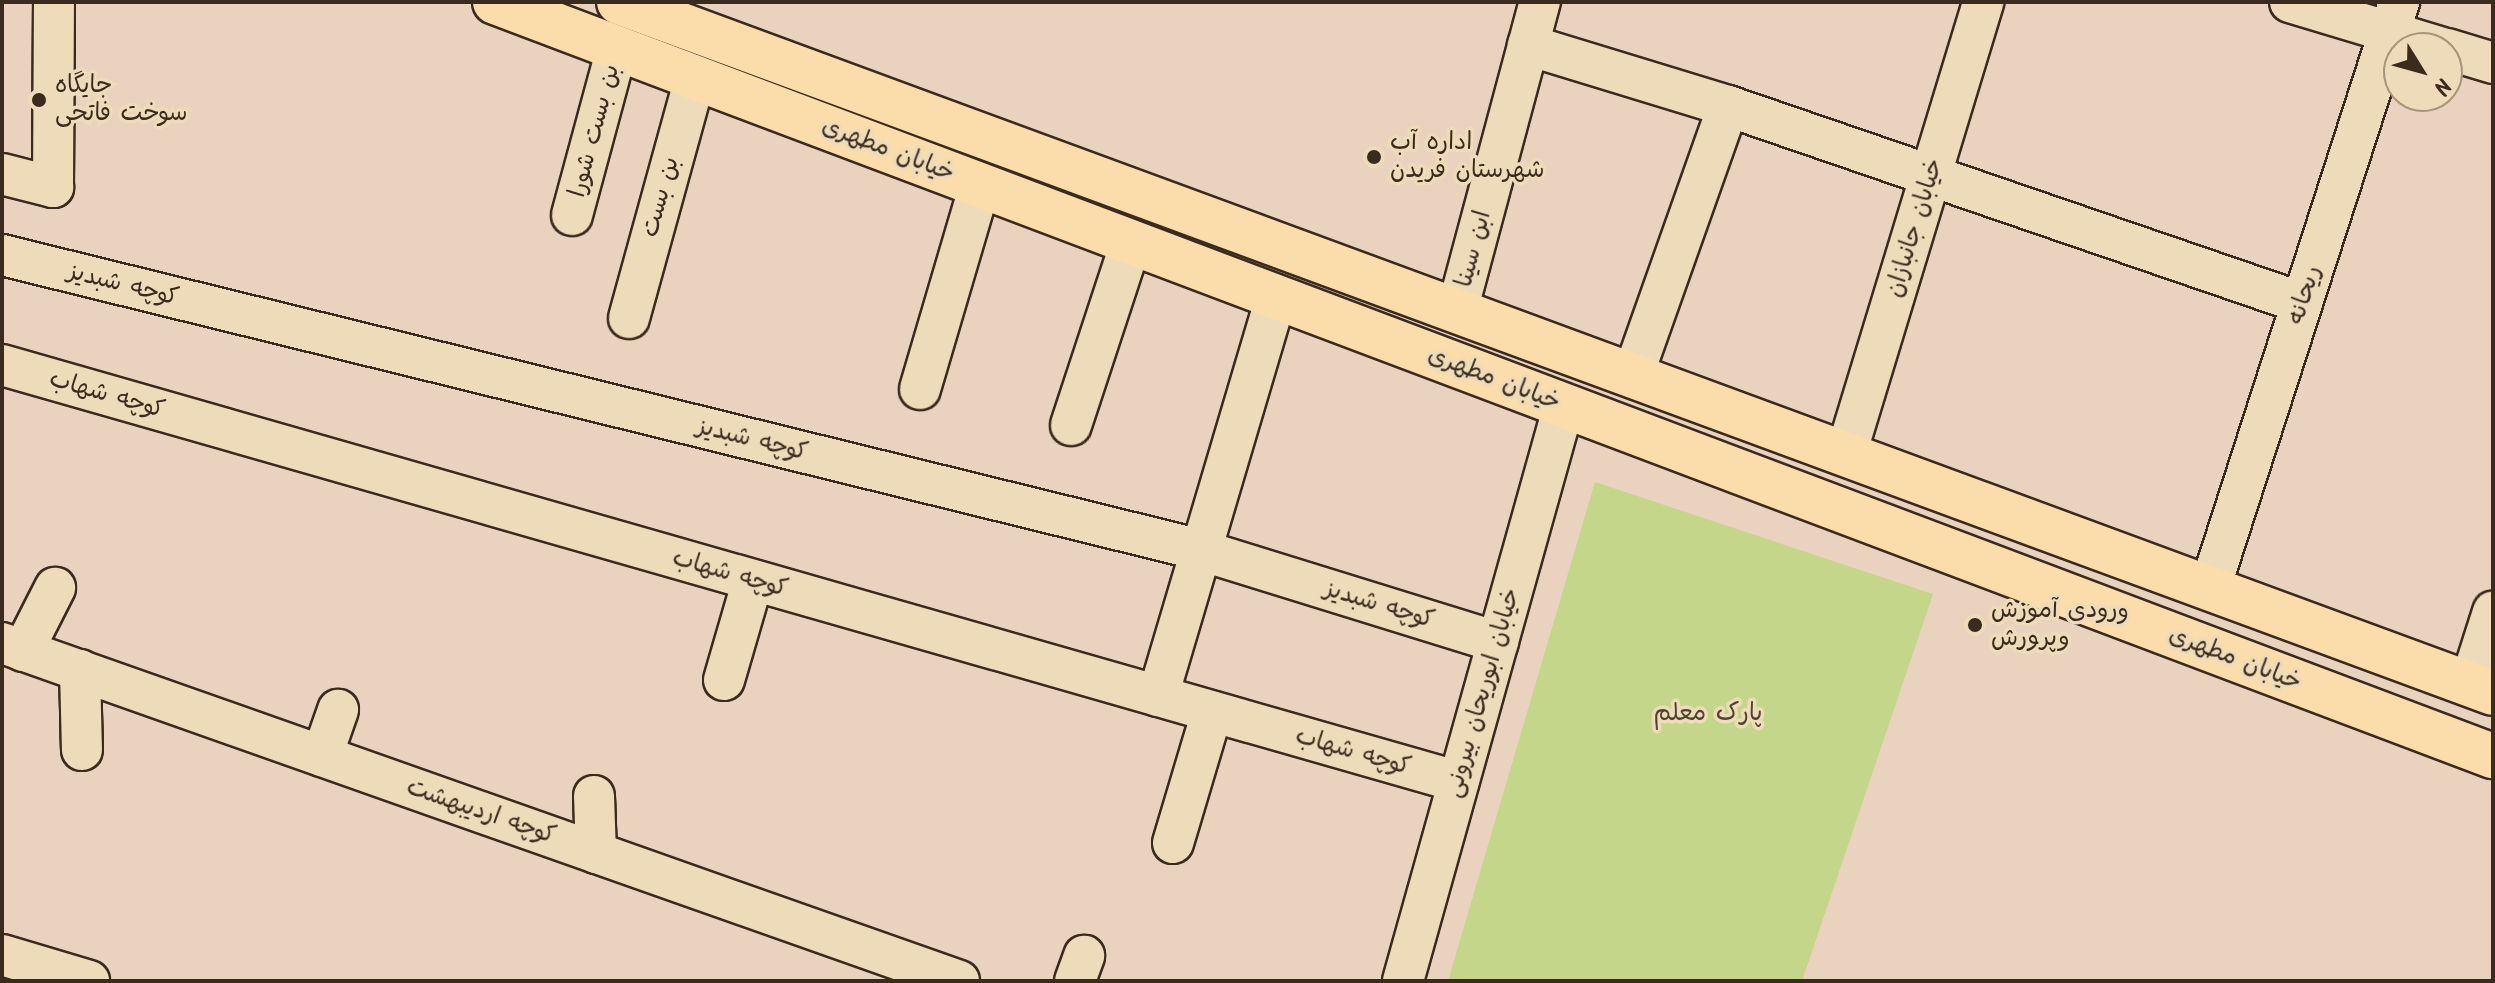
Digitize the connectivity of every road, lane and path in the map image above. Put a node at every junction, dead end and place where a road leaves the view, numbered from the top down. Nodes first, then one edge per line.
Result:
1 (54, 2) edge
2 (495, 2) edge
3 (619, 2) edge
4 (1540, 2) edge
5 (1983, 2) edge
6 (2290, 2) edge
7 (2395, 17) edge
8 (2418, 32) edge
9 (1528, 45) junction
10 (617, 48) junction
11 (2463, 54) edge
12 (2493, 63) edge
13 (695, 78) junction
14 (1728, 106) junction
15 (2, 174) edge
16 (1931, 174) junction
17 (980, 185) junction
18 (572, 215) dead end
19 (1131, 242) junction
20 (2, 255) edge
21 (1276, 297) junction
22 (2302, 303) junction
23 (1457, 311) junction
24 (629, 318) dead end
25 (2, 365) edge
26 (1633, 375) junction
27 (920, 389) dead end
28 (1564, 405) junction
29 (1071, 425) dead end
30 (1846, 454) junction
31 (1197, 549) junction
32 (753, 580) junction
33 (55, 588) dead end
34 (2210, 588) junction
35 (2493, 612) edge
36 (1498, 642) junction
37 (12, 647) edge
38 (80, 670) junction
39 (724, 680) dead end
40 (2482, 688) edge
41 (1158, 696) junction
42 (338, 710) dead end
43 (1212, 712) junction
44 (82, 750) dead end
45 (322, 756) junction
46 (2493, 756) edge
47 (1459, 782) junction
48 (594, 796) dead end
49 (1173, 843) dead end
50 (596, 853) junction
51 (2, 955) edge
52 (89, 981) edge
53 (959, 981) edge
54 (1403, 981) edge

1 - 15 street
2 - 10 main road, خیابان مطهری
3 - 23 main road, خیابان مطهری
4 - 9 street, ابن سینا
5 - 16 street, خیابان جانبازان
6 - 7 street
7 - 8 street
7 - 22 street, ریحانه
9 - 14 street
9 - 23 street, ابن سینا
10 - 13 main road, خیابان مطهری
10 - 18 street, بن بست شورا
11 - 12 street
13 - 17 main road, خیابان مطهری
13 - 24 street, بن بست
14 - 16 street
14 - 26 street
16 - 22 street
16 - 30 street, خیابان جانبازان
17 - 19 main road, خیابان مطهری
17 - 27 street
19 - 21 main road, خیابان مطهری
19 - 29 street
20 - 31 street, کوچه شبدیز
21 - 28 main road, خیابان مطهری
21 - 31 street
22 - 34 street, ریحانه
23 - 26 main road, خیابان مطهری
25 - 32 street, کوچه شهاب
26 - 30 main road, خیابان مطهری
28 - 36 street, خیابان ابوریحان بیرونی
28 - 46 main road, خیابان مطهری
30 - 34 main road, خیابان مطهری
31 - 36 street, کوچه شبدیز
31 - 41 street
32 - 39 street
32 - 41 street, کوچه شهاب
33 - 37 street
34 - 40 main road, خیابان مطهری
35 - 40 street
36 - 47 street, خیابان ابوریحان بیرونی
37 - 38 street, کوچه اردیبهشت
38 - 44 street
38 - 45 street, کوچه اردیبهشت
41 - 43 street, کوچه شهاب
42 - 45 street
43 - 47 street, کوچه شهاب
43 - 49 street
45 - 50 street, کوچه اردیبهشت
47 - 54 street, خیابان ابوریحان بیرونی
48 - 50 street
50 - 53 street, کوچه اردیبهشت
51 - 52 street

